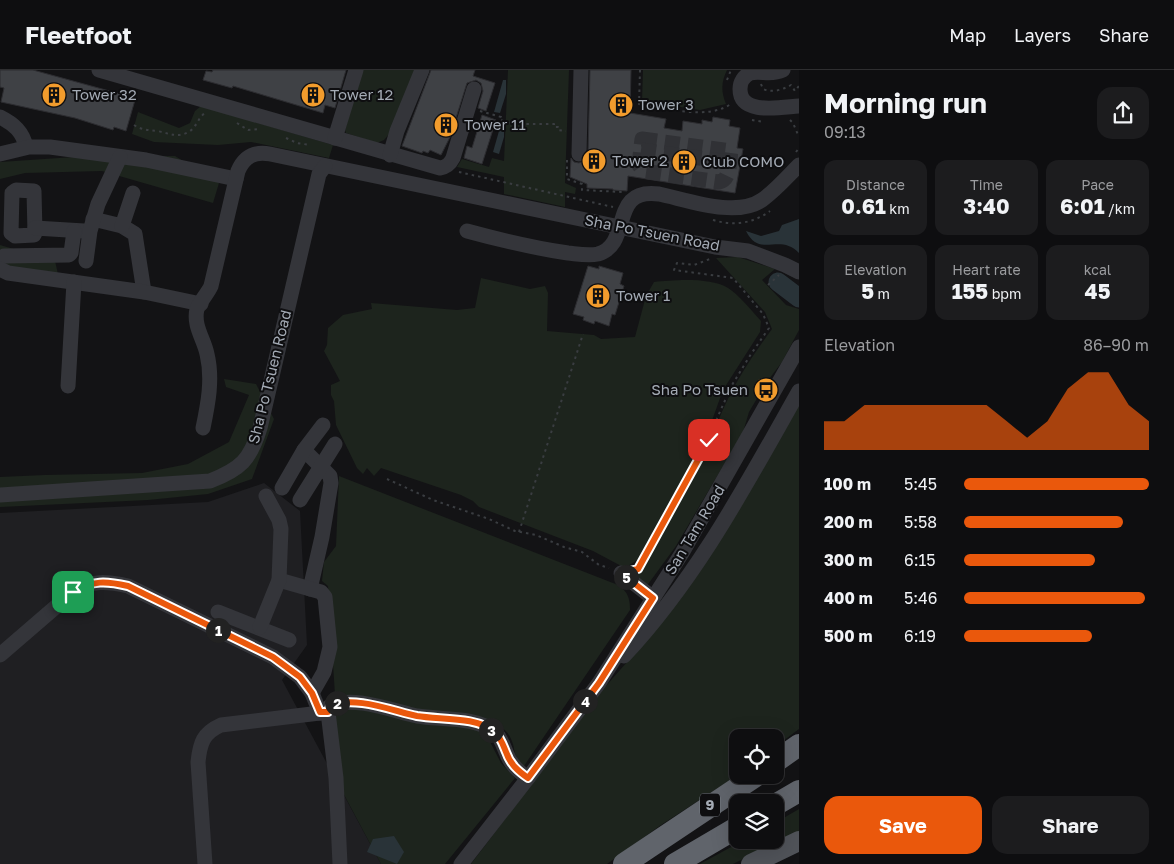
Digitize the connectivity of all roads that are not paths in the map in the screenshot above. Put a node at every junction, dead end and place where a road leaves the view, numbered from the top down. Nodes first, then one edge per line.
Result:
1 (99, 70) edge
2 (356, 70) edge
3 (422, 70) edge
4 (581, 70) edge
5 (783, 70) edge
6 (474, 89) dead end
7 (799, 106) edge
8 (0, 117) edge
9 (335, 138) junction
10 (26, 147) junction
11 (0, 154) edge
12 (579, 154) dead end
13 (390, 155) junction
14 (120, 157) junction
15 (796, 160) edge
16 (325, 166) junction
17 (236, 178) junction
18 (133, 193) dead end
19 (92, 225) junction
20 (122, 226) junction
21 (619, 227) junction
22 (35, 228) dead end
23 (66, 230) junction
24 (467, 231) dead end
25 (86, 261) dead end
26 (2, 262) edge
27 (799, 272) edge
28 (74, 282) junction
29 (144, 292) junction
30 (201, 304) junction
31 (799, 347) edge
32 (68, 386) dead end
33 (799, 391) edge
34 (323, 425) dead end
35 (203, 428) dead end
36 (335, 444) dead end
37 (304, 450) junction
38 (321, 467) junction
39 (282, 488) dead end
40 (0, 495) edge
41 (266, 496) dead end
42 (300, 500) dead end
43 (621, 573) road end
44 (279, 580) junction
45 (310, 589) junction
46 (653, 598) junction
47 (218, 612) dead end
48 (260, 627) junction
49 (289, 640) dead end
50 (0, 655) edge
51 (599, 683) junction
52 (312, 693) junction
53 (324, 712) junction
54 (799, 745) edge
55 (784, 756) edge
56 (528, 778) junction
57 (744, 784) edge
58 (799, 791) edge
59 (784, 800) edge
60 (729, 832) edge
61 (799, 842) edge
62 (205, 864) edge
63 (340, 864) edge
64 (461, 864) edge
65 (624, 864) edge
66 (675, 864) edge
67 (751, 864) edge

1 - 9 street
2 - 9 street
3 - 13 street
4 - 12 street
5 - 7 street
6 - 13 street
8 - 10 street
9 - 13 street
10 - 11 street
10 - 14 street
14 - 17 street
14 - 19 street
15 - 21 street
16 - 17 street, Sha Po Tsuen Road
16 - 21 street, Sha Po Tsuen Road
16 - 40 street, Sha Po Tsuen Road
17 - 30 street, Sha Po Tsuen Road
18 - 20 street
19 - 20 street
19 - 23 street
19 - 25 street
20 - 29 street
21 - 24 street
21 - 27 street, Sha Po Tsuen Road
22 - 23 street
23 - 26 street
26 - 28 street
28 - 29 street
28 - 32 street
29 - 30 street
30 - 35 street, Sha Po Tsuen Road
31 - 46 street, San Tam Road
33 - 51 street, San Tam Road
34 - 37 street
36 - 38 street
37 - 38 street
37 - 39 street
38 - 42 street
38 - 45 street
41 - 44 street
43 - 46 street
44 - 45 street
44 - 48 street
45 - 52 street
46 - 51 street, San Tam Road
47 - 48 street
48 - 49 street
50 - 52 street
51 - 56 street, San Tam Road
52 - 53 street
53 - 56 street
53 - 62 street
53 - 63 street
54 - 55 highway
56 - 64 street, San Tam Road
57 - 65 highway, 9
58 - 59 highway
60 - 66 highway, 9
61 - 67 main road

